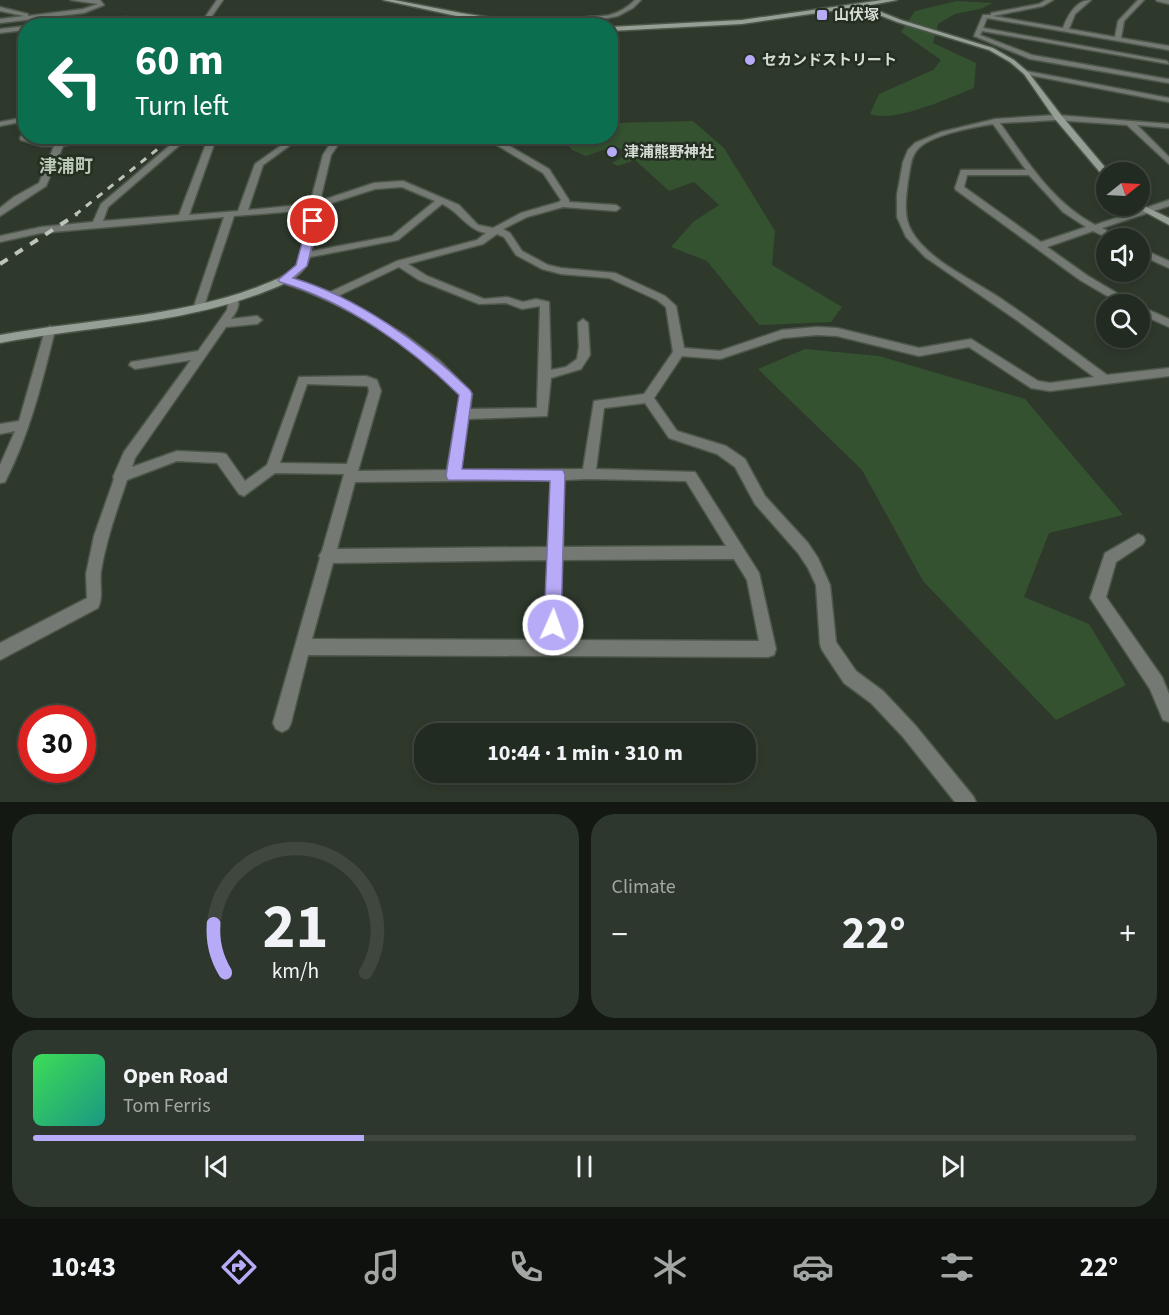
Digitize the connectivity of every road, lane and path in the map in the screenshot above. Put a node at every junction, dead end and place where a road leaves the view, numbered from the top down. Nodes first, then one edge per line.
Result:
1 (74, 0) edge
2 (220, 0) edge
3 (386, 0) edge
4 (638, 0) edge
5 (894, 0) edge
6 (1050, 0) edge
7 (1088, 0) edge
8 (1141, 0) edge
9 (1159, 0) edge
10 (1169, 2) edge
11 (859, 5) junction
12 (0, 9) edge
13 (985, 16) junction
14 (36, 17) junction
15 (27, 18) edge
16 (208, 18) edge
17 (482, 18) edge
18 (607, 18) edge
19 (18, 19) edge
20 (0, 21) edge
21 (618, 28) edge
22 (18, 29) edge
23 (981, 29) junction
24 (1065, 30) junction
25 (0, 31) edge
26 (1169, 38) edge
27 (1118, 39) junction
28 (1168, 48) edge
29 (1167, 63) junction
30 (1026, 73) junction
31 (1167, 81) junction
32 (1169, 99) edge
33 (1058, 117) junction
34 (18, 121) edge
35 (995, 121) junction
36 (1130, 123) junction
37 (0, 124) edge
38 (1169, 126) edge
39 (52, 144) edge
40 (63, 144) edge
41 (177, 144) edge
42 (210, 144) edge
43 (286, 144) dead end
44 (332, 144) edge
45 (500, 144) edge
46 (59, 145) junction
47 (1096, 162) edge
48 (1169, 162) edge
49 (1032, 173) junction
50 (441, 201) junction
51 (1169, 203) edge
52 (562, 204) junction
53 (316, 206) junction
54 (1150, 206) edge
55 (616, 208) dead end
56 (1150, 212) edge
57 (0, 213) edge
58 (242, 213) junction
59 (230, 214) junction
60 (1122, 216) edge
61 (183, 218) junction
62 (1169, 222) edge
63 (97, 224) junction
64 (1094, 228) junction
65 (495, 231) junction
66 (0, 239) edge
67 (1039, 246) junction
68 (305, 255) junction
69 (1150, 256) edge
70 (400, 263) junction
71 (1169, 265) edge
72 (284, 280) junction
73 (1111, 294) edge
74 (330, 296) junction
75 (233, 300) junction
76 (198, 309) junction
77 (1150, 314) edge
78 (257, 320) dead end
79 (583, 323) dead end
80 (1169, 323) edge
81 (224, 324) junction
82 (50, 330) junction
83 (0, 339) edge
84 (679, 352) junction
85 (202, 354) junction
86 (135, 365) dead end
87 (1169, 372) edge
88 (545, 375) junction
89 (1104, 379) junction
90 (648, 398) junction
91 (463, 414) junction
92 (23, 425) junction
93 (0, 429) edge
94 (272, 468) junction
95 (351, 473) junction
96 (589, 474) junction
97 (558, 475) junction
98 (453, 476) junction
99 (120, 477) junction
100 (0, 478) edge
101 (1138, 540) dead end
102 (737, 552) junction
103 (555, 555) junction
104 (326, 556) junction
105 (302, 646) junction
106 (552, 648) junction
107 (0, 652) edge
108 (1169, 714) edge
109 (282, 723) dead end
110 (967, 802) edge

1 - 14 street
2 - 16 street
3 - 17 street
4 - 18 street
5 - 11 street
6 - 13 street
7 - 24 street
8 - 27 street
9 - 10 street
11 - 21 street
11 - 30 street
12 - 14 street
13 - 23 street
13 - 24 street
14 - 15 street
19 - 20 street
22 - 25 street
23 - 29 street
23 - 31 street
24 - 27 street
26 - 28 street
27 - 28 street
28 - 29 street
29 - 31 street
30 - 32 street
30 - 33 street
31 - 32 street
33 - 35 street
33 - 36 street
33 - 47 street
34 - 37 street
35 - 49 street
35 - 89 street
36 - 38 street
36 - 48 street
39 - 46 street
40 - 46 street
41 - 63 street
42 - 61 street
43 - 58 street
44 - 53 street
45 - 52 street
46 - 57 street
49 - 64 street
49 - 67 street
50 - 53 street
50 - 65 street
50 - 68 street
51 - 54 street
52 - 55 street
52 - 65 street
53 - 58 street
53 - 68 street
56 - 62 street
58 - 59 street
59 - 61 street
59 - 76 street
60 - 64 street
61 - 63 street
63 - 66 street
64 - 67 street
65 - 70 street
65 - 84 street
67 - 73 street
68 - 72 street
69 - 71 street
70 - 74 street
70 - 88 street
72 - 74 street
72 - 75 street
74 - 91 street
75 - 76 street
75 - 81 street
76 - 82 street
77 - 80 street
78 - 81 street
79 - 88 street
81 - 85 street
82 - 83 street
82 - 92 street
84 - 89 street
84 - 90 street
85 - 86 street
85 - 99 street
87 - 89 street
88 - 91 street
90 - 96 street
90 - 110 street
91 - 98 street
92 - 93 street
92 - 100 street
94 - 95 street
94 - 95 street
94 - 99 street
95 - 98 street
95 - 104 street
96 - 97 street
96 - 102 street
97 - 98 street
97 - 103 street
99 - 107 street
101 - 108 street
102 - 103 street
102 - 106 street
103 - 104 street
103 - 106 street
104 - 105 street
105 - 106 street
105 - 109 street

